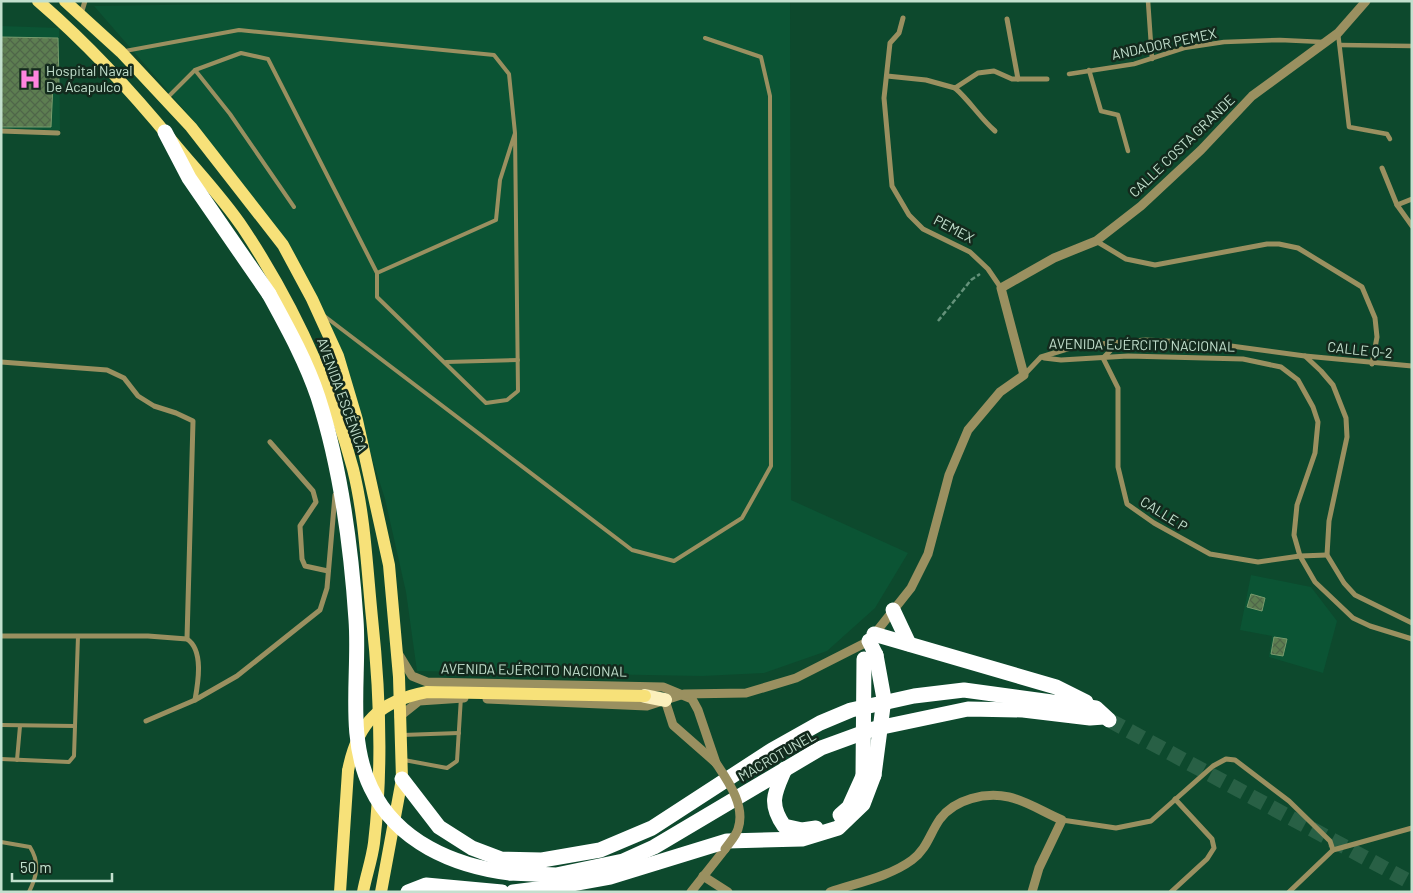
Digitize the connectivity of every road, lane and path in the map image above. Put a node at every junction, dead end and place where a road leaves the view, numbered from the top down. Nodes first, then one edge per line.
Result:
1 (38, 1) edge
2 (66, 1) edge
3 (85, 1) edge
4 (1148, 1) edge
5 (1366, 1) edge
6 (81, 15) junction
7 (903, 18) dead end
8 (1007, 19) dead end
9 (1338, 33) junction
10 (704, 38) dead end
11 (1323, 42) junction
12 (1340, 46) junction
13 (1412, 46) edge
14 (121, 52) junction
15 (1152, 59) junction
16 (196, 70) junction
17 (1089, 70) junction
18 (1069, 74) dead end
19 (887, 76) junction
20 (1018, 79) junction
21 (1047, 79) dead end
22 (955, 88) junction
23 (165, 99) junction
24 (1, 131) edge
25 (995, 131) dead end
26 (165, 132) junction
27 (58, 133) dead end
28 (515, 133) junction
29 (1390, 139) dead end
30 (1128, 150) dead end
31 (1382, 168) dead end
32 (1412, 199) edge
33 (1397, 205) junction
34 (294, 207) dead end
35 (1412, 226) edge
36 (1096, 241) junction
37 (988, 269) junction
38 (377, 273) junction
39 (1001, 288) junction
40 (318, 311) junction
41 (938, 321) dead end
42 (1119, 342) junction
43 (1305, 356) junction
44 (1041, 357) junction
45 (1103, 358) junction
46 (518, 360) junction
47 (1, 362) edge
48 (446, 362) junction
49 (1372, 364) junction
50 (1412, 366) edge
51 (1024, 375) junction
52 (337, 418) junction
53 (270, 442) dead end
54 (1327, 555) junction
55 (1300, 556) junction
56 (328, 570) junction
57 (893, 610) junction
58 (1412, 623) edge
59 (1, 636) edge
60 (78, 636) junction
61 (187, 639) junction
62 (1412, 639) edge
63 (909, 644) junction
64 (869, 647) junction
65 (397, 651) junction
66 (462, 682) junction
67 (684, 694) junction
68 (644, 696) joint
69 (461, 698) junction
70 (195, 700) junction
71 (665, 700) junction
72 (1103, 715) junction
73 (399, 717) junction
74 (146, 721) dead end
75 (1, 725) edge
76 (20, 726) junction
77 (75, 726) junction
78 (459, 733) junction
79 (400, 735) junction
80 (1, 759) edge
81 (17, 760) junction
82 (402, 760) junction
83 (716, 763) junction
84 (784, 769) junction
85 (869, 776) junction
86 (402, 779) junction
87 (1175, 799) junction
88 (1062, 820) junction
89 (1412, 828) edge
90 (1, 842) edge
91 (654, 848) junction
92 (1333, 850) junction
93 (672, 856) junction
94 (622, 861) junction
95 (703, 876) junction
96 (610, 877) junction
97 (29, 892) edge
98 (340, 892) edge
99 (362, 892) edge
100 (381, 892) edge
101 (408, 892) edge
102 (502, 892) edge
103 (513, 892) edge
104 (691, 892) edge
105 (728, 892) edge
106 (830, 892) edge
107 (1032, 892) edge
108 (1171, 892) edge
109 (1289, 892) edge

1 - 26 main road, AVENIDA ESCÉNICA
2 - 6 main road
3 - 6 street
4 - 15 street
5 - 9 street, CALLE COSTA GRANDE
6 - 14 main road
7 - 19 street, PEMEX
8 - 20 street
9 - 11 street, CALLE COSTA GRANDE
9 - 12 street
10 - 40 lane
11 - 15 street, ANDADOR PEMEX
11 - 36 street, CALLE COSTA GRANDE
12 - 13 street
12 - 29 street
14 - 23 main road
14 - 28 lane
15 - 17 street, ANDADOR PEMEX
16 - 23 lane
16 - 34 lane
16 - 38 lane
17 - 18 street, ANDADOR PEMEX
17 - 30 street
19 - 22 street
19 - 37 street, PEMEX
20 - 21 street
20 - 22 street
22 - 25 street
23 - 40 main road
24 - 27 street
26 - 52 main road, AVENIDA ESCÉNICA
26 - 94 highway, MACROTUNEL, bridge
28 - 38 lane
28 - 46 lane
31 - 33 street
32 - 33 street
33 - 35 street
36 - 39 street, CALLE COSTA GRANDE
36 - 49 street
37 - 39 street, PEMEX
37 - 41 path
38 - 48 lane
39 - 51 street, PEMEX
40 - 65 main road
42 - 43 street, AVENIDA EJÉRCITO NACIONAL
42 - 44 street, AVENIDA EJÉRCITO NACIONAL
42 - 45 street
43 - 49 street, CALLE Q-2
43 - 54 street
44 - 45 street, AVENIDA EJÉRCITO NACIONAL
44 - 51 street, AVENIDA EJÉRCITO NACIONAL
45 - 55 street, CALLE P
45 - 55 street, AVENIDA EJÉRCITO NACIONAL
46 - 48 lane
46 - 48 lane
47 - 61 street
49 - 50 street, CALLE Q-2
51 - 57 street, AVENIDA EJÉRCITO NACIONAL
52 - 56 street
52 - 99 main road, AVENIDA ESCÉNICA
53 - 56 street
54 - 55 street, CALLE P
54 - 58 street
55 - 62 street, AVENIDA EJÉRCITO NACIONAL
56 - 70 street
57 - 63 highway
57 - 64 street, AVENIDA EJÉRCITO NACIONAL
59 - 60 street
60 - 61 street
60 - 77 lane
61 - 70 street
63 - 64 highway
63 - 72 highway
64 - 67 street, AVENIDA EJÉRCITO NACIONAL
64 - 85 highway, bridge
65 - 66 street, AVENIDA EJÉRCITO NACIONAL
65 - 73 main road
66 - 67 street, AVENIDA EJÉRCITO NACIONAL
66 - 69 lane
67 - 71 street, AVENIDA EJÉRCITO NACIONAL
67 - 83 street
68 - 71 highway
68 - 98 main road, bridge
69 - 71 street, AVENIDA EJÉRCITO NACIONAL
69 - 73 street, AVENIDA EJÉRCITO NACIONAL
69 - 78 lane
70 - 74 street
71 - 83 street
72 - 84 highway, MACROTUNEL
72 - 86 highway
73 - 79 main road
75 - 76 lane
76 - 77 lane
76 - 81 lane
77 - 81 lane
78 - 79 lane
78 - 82 lane
79 - 82 main road
80 - 81 lane
82 - 86 main road
83 - 95 street, bridge
84 - 85 highway
84 - 91 highway, MACROTUNEL
85 - 93 highway
86 - 100 main road
87 - 88 street
87 - 92 street
87 - 108 street
88 - 106 street
88 - 107 street
89 - 92 street
90 - 97 lane
91 - 93 highway
91 - 94 highway, MACROTUNEL
92 - 109 street
93 - 96 highway
94 - 96 highway
95 - 104 street
95 - 105 street
96 - 103 highway
101 - 102 highway

